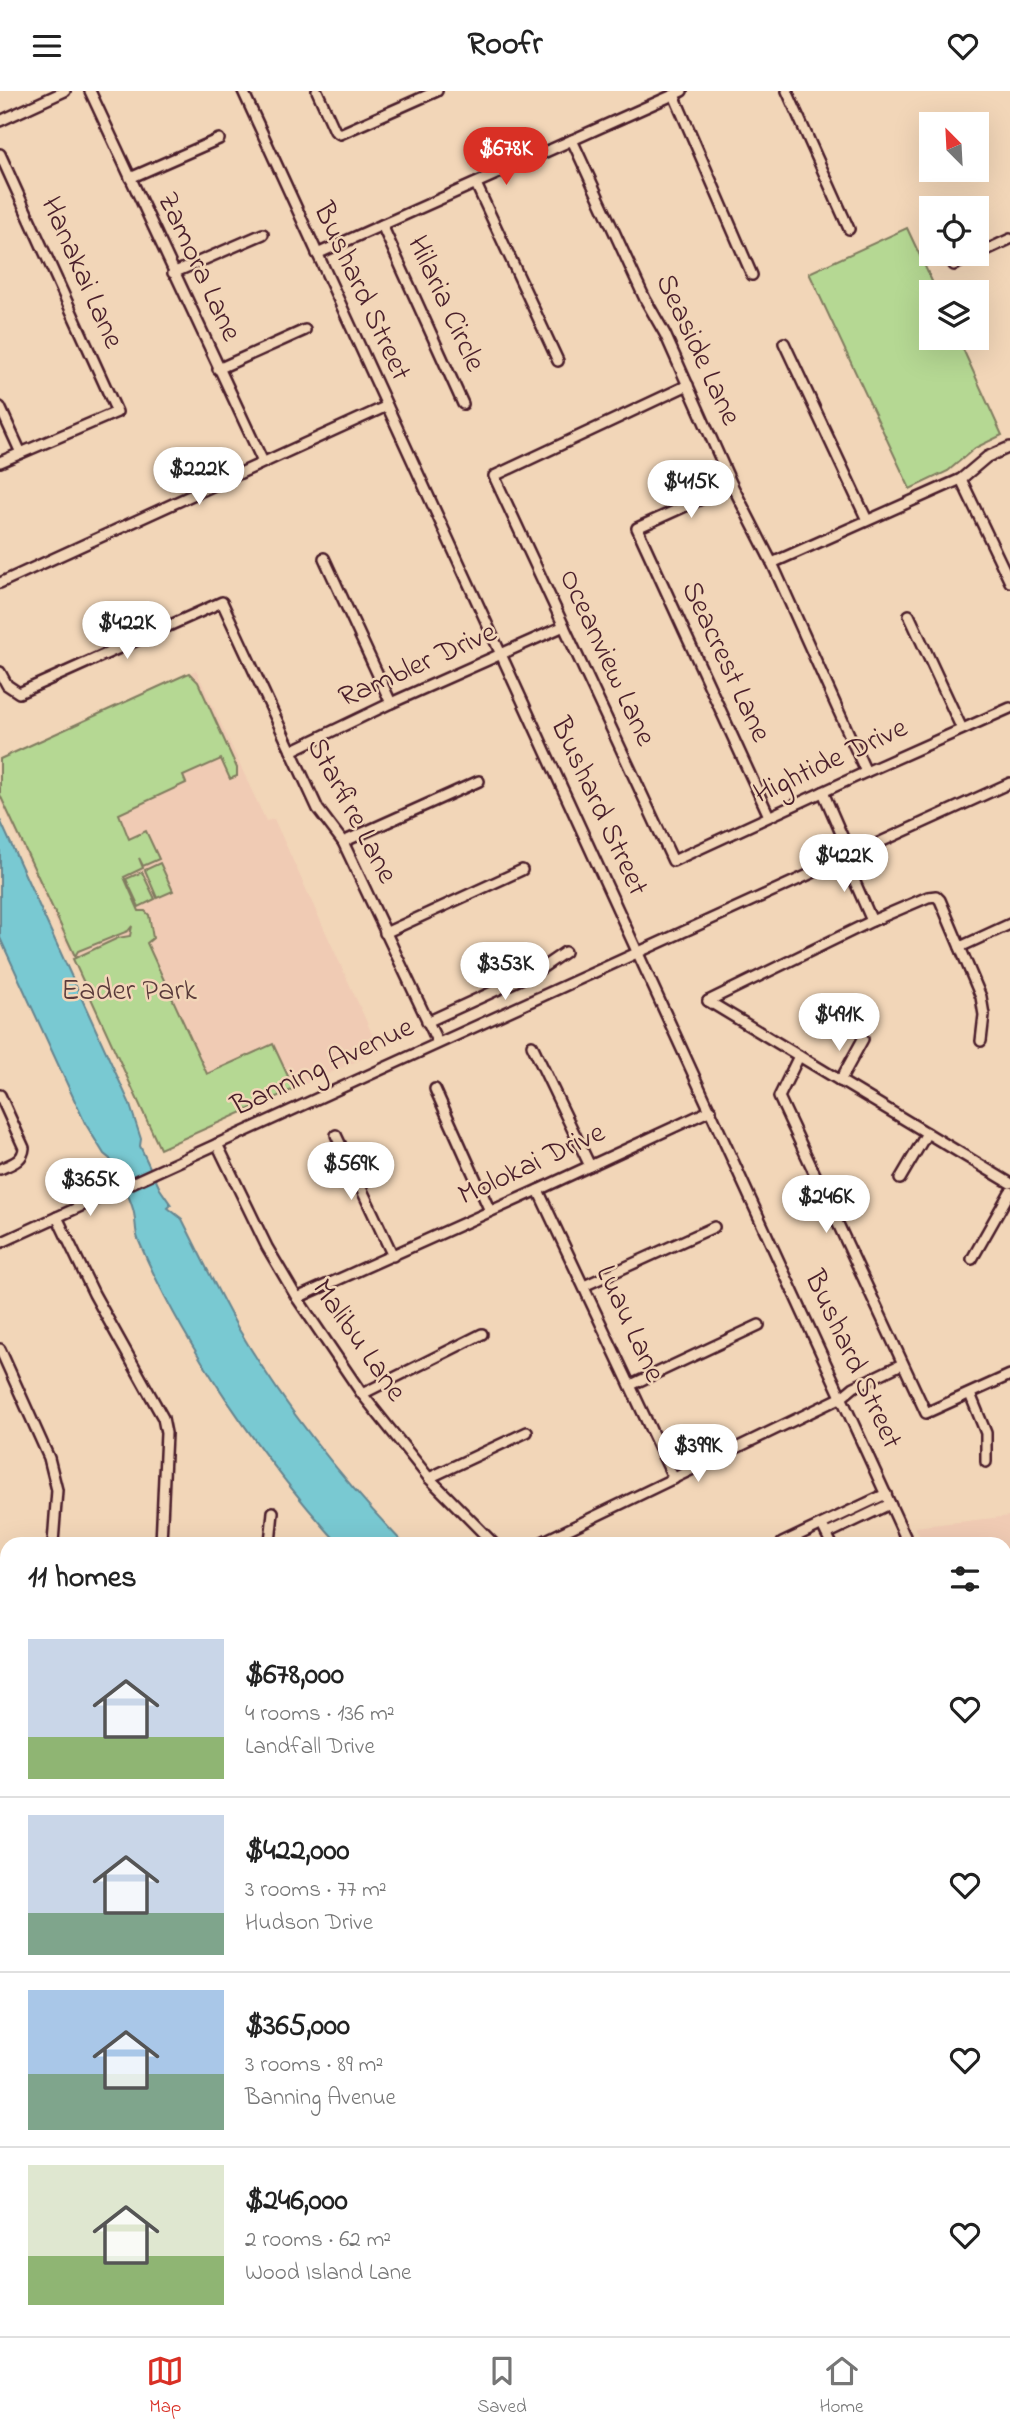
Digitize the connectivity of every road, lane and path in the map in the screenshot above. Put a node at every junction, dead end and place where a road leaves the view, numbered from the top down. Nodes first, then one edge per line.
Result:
1 (65, 91) edge
2 (90, 91) edge
3 (243, 91) edge
4 (317, 91) edge
5 (437, 91) edge
6 (788, 91) edge
7 (678, 93) edge
8 (0, 121) edge
9 (219, 139) dead end
10 (572, 140) junction
11 (0, 153) edge
12 (130, 178) junction
13 (476, 184) junction
14 (382, 225) junction
15 (849, 229) dead end
16 (263, 234) dead end
17 (1010, 239) edge
18 (989, 249) edge
19 (317, 254) junction
20 (173, 273) junction
21 (752, 275) dead end
22 (304, 330) dead end
23 (784, 343) dead end
24 (558, 361) dead end
25 (218, 369) junction
26 (688, 385) junction
27 (463, 404) dead end
28 (387, 406) junction
29 (0, 407) edge
30 (1010, 447) edge
31 (21, 453) junction
32 (0, 462) edge
33 (263, 462) junction
34 (961, 479) junction
35 (732, 485) junction
36 (867, 520) junction
37 (324, 558) dead end
38 (772, 563) junction
39 (0, 583) edge
40 (1010, 583) edge
41 (909, 615) dead end
42 (564, 627) junction
43 (502, 656) junction
44 (0, 672) edge
45 (391, 703) junction
46 (1010, 708) edge
47 (962, 729) junction
48 (291, 751) junction
49 (866, 772) junction
50 (479, 781) dead end
51 (1010, 783) edge
52 (823, 792) junction
53 (769, 816) junction
54 (343, 842) junction
55 (848, 857) junction
56 (673, 861) joint
57 (522, 870) dead end
58 (872, 921) junction
59 (1010, 924) edge
60 (385, 933) junction
61 (960, 947) junction
62 (565, 952) dead end
63 (639, 952) junction
64 (427, 1022) junction
65 (863, 1039) dead end
66 (981, 1041) dead end
67 (438, 1043) junction
68 (532, 1045) dead end
69 (799, 1056) junction
70 (840, 1081) junction
71 (435, 1089) dead end
72 (0, 1095) edge
73 (711, 1109) junction
74 (926, 1133) junction
75 (336, 1135) dead end
76 (217, 1144) junction
77 (590, 1166) junction
78 (0, 1169) edge
79 (900, 1179) dead end
80 (1010, 1183) edge
81 (538, 1190) junction
82 (1010, 1192) edge
83 (490, 1211) junction
84 (57, 1217) junction
85 (714, 1227) dead end
86 (0, 1243) edge
87 (393, 1256) junction
88 (972, 1259) dead end
89 (584, 1286) junction
90 (297, 1298) junction
91 (759, 1325) dead end
92 (482, 1334) dead end
93 (0, 1349) edge
94 (902, 1364) junction
95 (1010, 1375) edge
96 (631, 1385) junction
97 (362, 1394) junction
98 (970, 1394) junction
99 (842, 1397) junction
100 (527, 1432) dead end
101 (986, 1462) dead end
102 (429, 1478) junction
103 (674, 1479) junction
104 (886, 1494) junction
105 (890, 1504) junction
106 (272, 1513) dead end
107 (822, 1524) junction
108 (53, 1537) edge
109 (161, 1537) edge
110 (270, 1537) edge
111 (487, 1537) edge
112 (553, 1537) edge
113 (795, 1537) edge
114 (828, 1537) edge
115 (832, 1537) edge
116 (905, 1537) edge

1 - 8 street
2 - 12 street, Zamora Lane
3 - 19 street, Bushard Street
4 - 5 street
6 - 15 street
7 - 10 street
7 - 21 street
9 - 12 street
10 - 13 street
10 - 26 street, Seaside Lane
11 - 31 street, Hanakai Lane
12 - 20 street, Zamora Lane
13 - 14 street
13 - 24 street
14 - 19 street
14 - 27 street, Hilaria Circle
16 - 20 street
17 - 18 street
19 - 28 street, Bushard Street
20 - 25 street, Zamora Lane
22 - 25 street
23 - 36 street
25 - 33 street, Zamora Lane
26 - 35 street, Seaside Lane
26 - 42 street, Oceanview Lane
28 - 33 street
28 - 43 street, Bushard Street
29 - 31 street
30 - 34 street
31 - 32 street
33 - 39 street
34 - 36 street
34 - 40 street
35 - 38 street, Seaside Lane
35 - 53 street, Seacrest Lane
36 - 38 street
37 - 45 street
38 - 49 street, Seaside Lane
41 - 47 street
42 - 43 street, Rambler Drive
42 - 56 street, Oceanview Lane
43 - 45 street, Rambler Drive
43 - 63 street, Bushard Street
44 - 48 street, Starfire Lane
45 - 48 street, Rambler Drive
46 - 47 street, Hightide Drive
47 - 49 street, Hightide Drive
48 - 54 street, Starfire Lane
49 - 52 street, Hightide Drive
50 - 54 street
51 - 55 street, Banning Avenue
52 - 53 street, Hightide Drive
52 - 55 street
53 - 56 street, Hightide Drive
54 - 60 street, Starfire Lane
55 - 58 street
55 - 63 street, Banning Avenue
57 - 60 street
58 - 61 street
58 - 69 street
59 - 61 street
60 - 64 street, Starfire Lane
61 - 66 street
62 - 64 street, Banning Avenue
63 - 67 street, Banning Avenue
63 - 73 street, Bushard Street
64 - 67 street, Starfire Lane
65 - 70 street
67 - 76 street, Banning Avenue
68 - 77 street
69 - 70 street
69 - 94 street
70 - 74 street
71 - 83 street
72 - 78 street
73 - 77 street, Molokai Drive
73 - 99 street, Bushard Street
74 - 79 street
74 - 80 street
75 - 87 street
76 - 84 street, Banning Avenue
76 - 90 street, Malibu Lane
77 - 81 street, Molokai Drive
81 - 83 street, Molokai Drive
81 - 89 street, Luau Lane
82 - 88 street
83 - 87 street, Molokai Drive
84 - 86 street, Banning Avenue
84 - 109 street
85 - 89 street
87 - 90 street, Molokai Drive
89 - 96 street, Luau Lane
90 - 97 street, Malibu Lane
91 - 96 street
92 - 97 street
93 - 108 street
94 - 98 street
94 - 99 street
95 - 98 street
96 - 103 street, Luau Lane
97 - 102 street, Malibu Lane
98 - 101 street
99 - 103 street
99 - 104 street, Bushard Street
100 - 102 street
102 - 111 street, Malibu Lane
103 - 112 street
104 - 105 street, Bushard Street
104 - 107 street
105 - 115 street
105 - 116 street, Bushard Street
106 - 110 street
107 - 113 street
107 - 114 street

